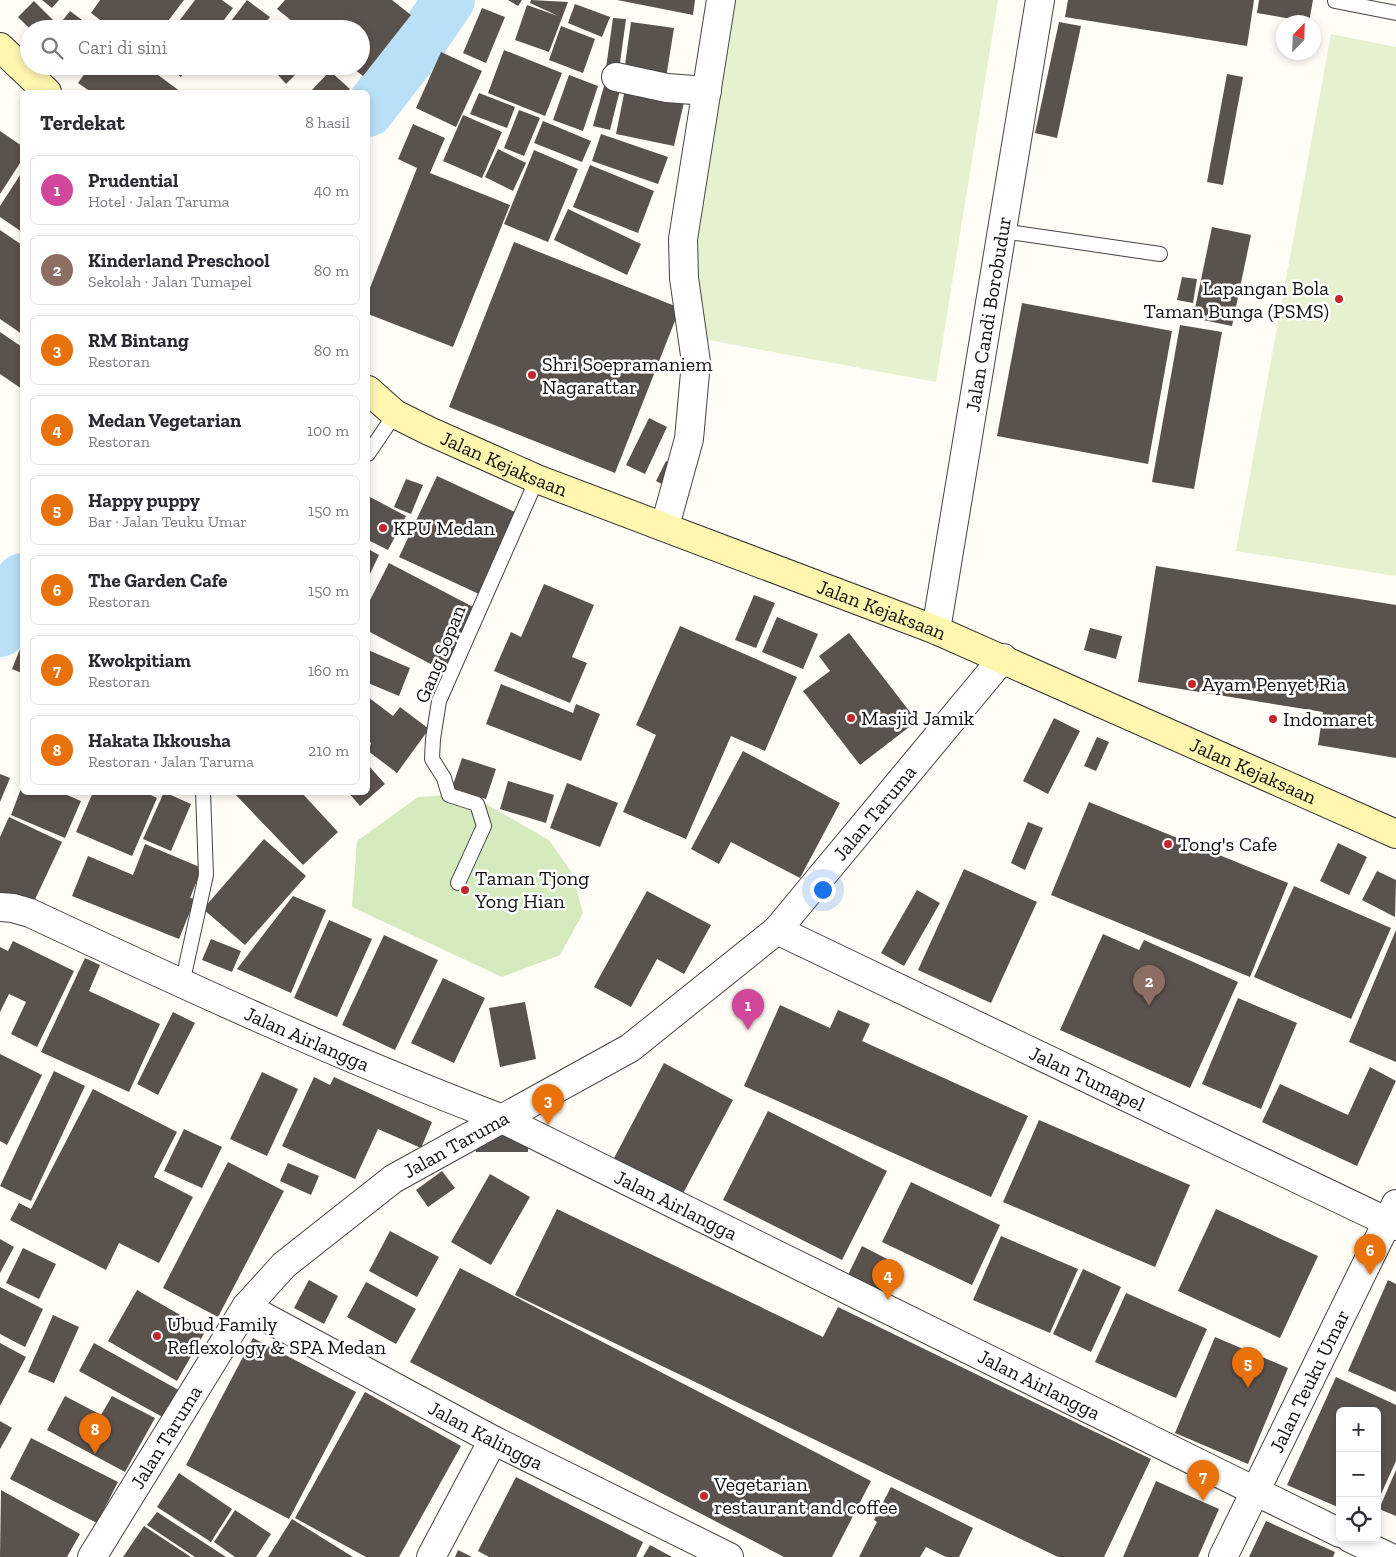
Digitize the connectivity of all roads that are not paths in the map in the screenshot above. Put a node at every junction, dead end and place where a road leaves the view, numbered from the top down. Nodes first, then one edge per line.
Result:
1 (720, 0) edge
2 (1040, 0) edge
3 (1335, 1) dead end
4 (1396, 13) edge
5 (0, 47) edge
6 (20, 66) edge
7 (29, 75) edge
8 (616, 77) dead end
9 (45, 90) edge
10 (707, 91) junction
11 (1002, 231) junction
12 (1160, 254) dead end
13 (370, 392) edge
14 (395, 414) junction
15 (370, 451) edge
16 (537, 479) junction
17 (665, 526) junction
18 (936, 630) junction
19 (1003, 658) junction
20 (203, 795) edge
21 (1396, 834) edge
22 (458, 883) dead end
23 (0, 907) edge
24 (777, 930) junction
25 (182, 984) junction
26 (500, 1118) junction
27 (1393, 1217) edge
28 (246, 1307) junction
29 (493, 1440) junction
30 (1254, 1492) junction
31 (1336, 1531) edge
32 (1358, 1542) edge
33 (722, 1555) edge
34 (92, 1557) edge
35 (431, 1557) edge
36 (1223, 1557) edge
37 (1389, 1557) edge

1 - 10 street
2 - 11 street, Jalan Candi Borobudur
3 - 4 lane
5 - 6 main road
7 - 9 main road
8 - 10 street
10 - 17 street
11 - 12 lane
11 - 18 street, Jalan Candi Borobudur
13 - 14 main road, Jalan Kejaksaan
14 - 15 lane
14 - 16 main road, Jalan Kejaksaan
16 - 17 main road, Jalan Kejaksaan
16 - 22 lane, Gang Sopan
17 - 18 main road, Jalan Kejaksaan
18 - 19 main road, Jalan Kejaksaan
19 - 21 main road, Jalan Kejaksaan
19 - 24 street, Jalan Taruma
20 - 25 lane
23 - 25 street, Jalan Airlangga
24 - 26 street, Jalan Taruma
24 - 27 street, Jalan Tumapel
25 - 26 street, Jalan Airlangga
26 - 28 street, Jalan Taruma
26 - 30 street, Jalan Airlangga
27 - 30 street, Jalan Teuku Umar
28 - 29 street, Jalan Kalingga
28 - 34 street, Jalan Taruma
29 - 33 street, Jalan Kalingga
29 - 35 street
30 - 31 street, Jalan Airlangga
30 - 36 street, Jalan Teuku Umar
32 - 37 street

